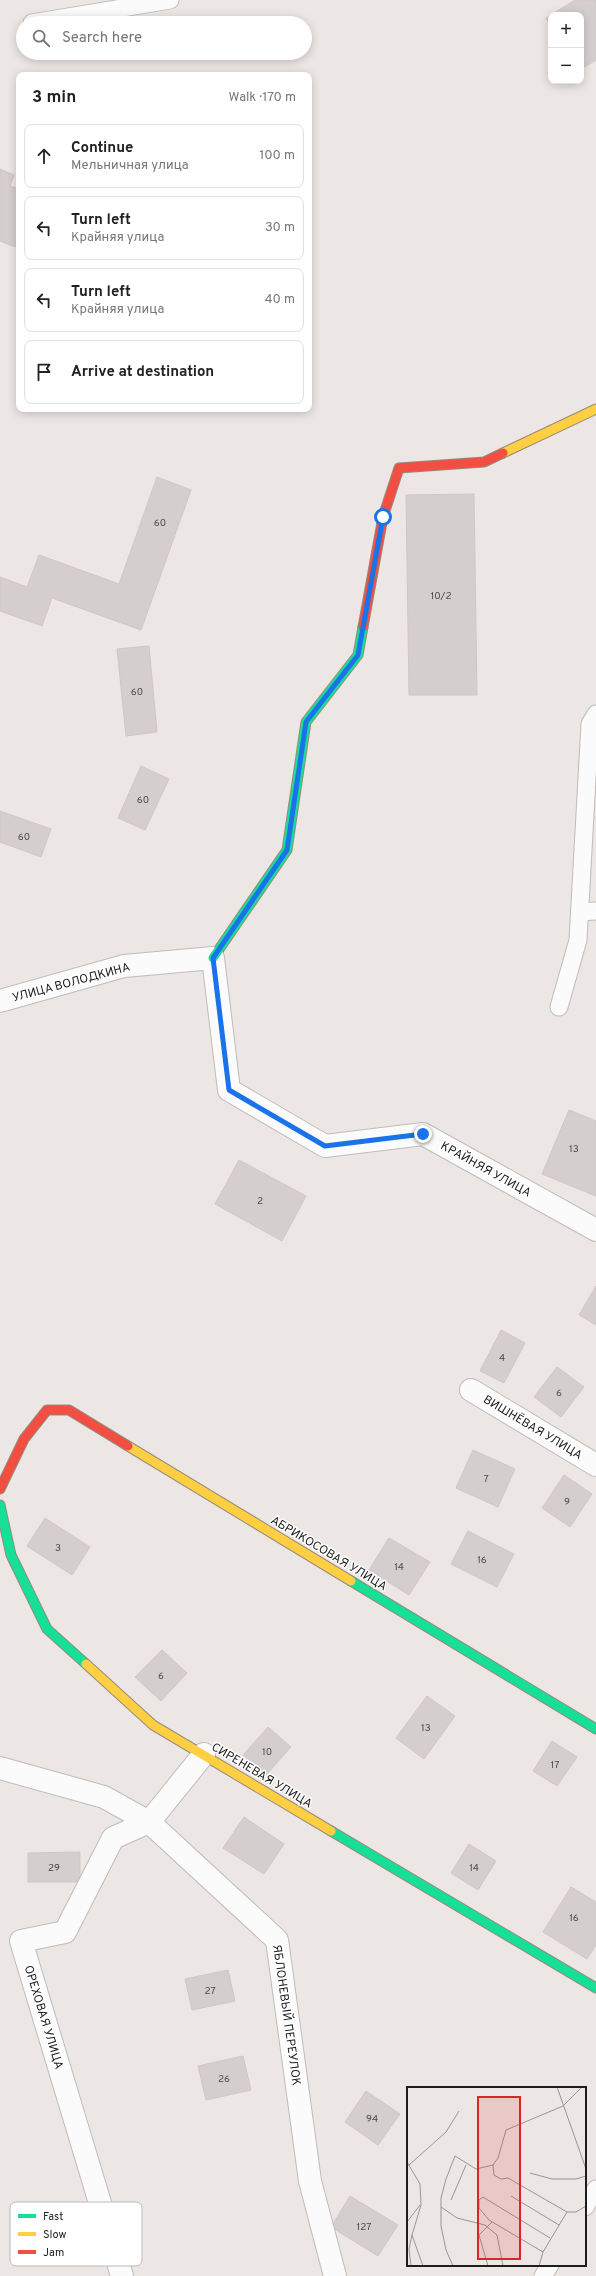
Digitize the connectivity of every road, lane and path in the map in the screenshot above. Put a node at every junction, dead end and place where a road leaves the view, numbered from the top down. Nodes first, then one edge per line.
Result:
1 (170, 0) edge
2 (73, 16) edge
3 (596, 409) edge
4 (596, 714) edge
5 (588, 911) edge
6 (213, 958) junction
7 (0, 1001) edge
8 (559, 1007) dead end
9 (596, 1230) edge
10 (471, 1390) dead end
11 (596, 1465) edge
12 (0, 1489) edge
13 (0, 1505) edge
14 (596, 1729) edge
15 (204, 1754) junction
16 (0, 1768) edge
17 (149, 1822) junction
18 (596, 1988) edge
19 (596, 2189) edge
20 (100, 2202) edge
21 (586, 2205) edge
22 (119, 2266) edge
23 (549, 2266) edge
24 (122, 2276) edge
25 (335, 2276) edge
26 (543, 2276) edge

1 - 2 lane
3 - 6 street
4 - 5 lane
5 - 8 lane
6 - 7 street, УЛИЦА ВОЛОДКИНА
6 - 9 street, КРАЙНЯЯ УЛИЦА
10 - 11 street, ВИШНЁВАЯ УЛИЦА
12 - 14 street, АБРИКОСОВАЯ УЛИЦА
13 - 15 street, СИРЕНЕВАЯ УЛИЦА
15 - 17 street
15 - 18 street, СИРЕНЕВАЯ УЛИЦА
16 - 17 street, ЯБЛОНЕВЫЙ ПЕРЕУЛОК
17 - 20 street, ОРЕХОВАЯ УЛИЦА
17 - 25 street, ЯБЛОНЕВЫЙ ПЕРЕУЛОК
19 - 21 lane
22 - 24 street, ОРЕХОВАЯ УЛИЦА
23 - 26 lane

